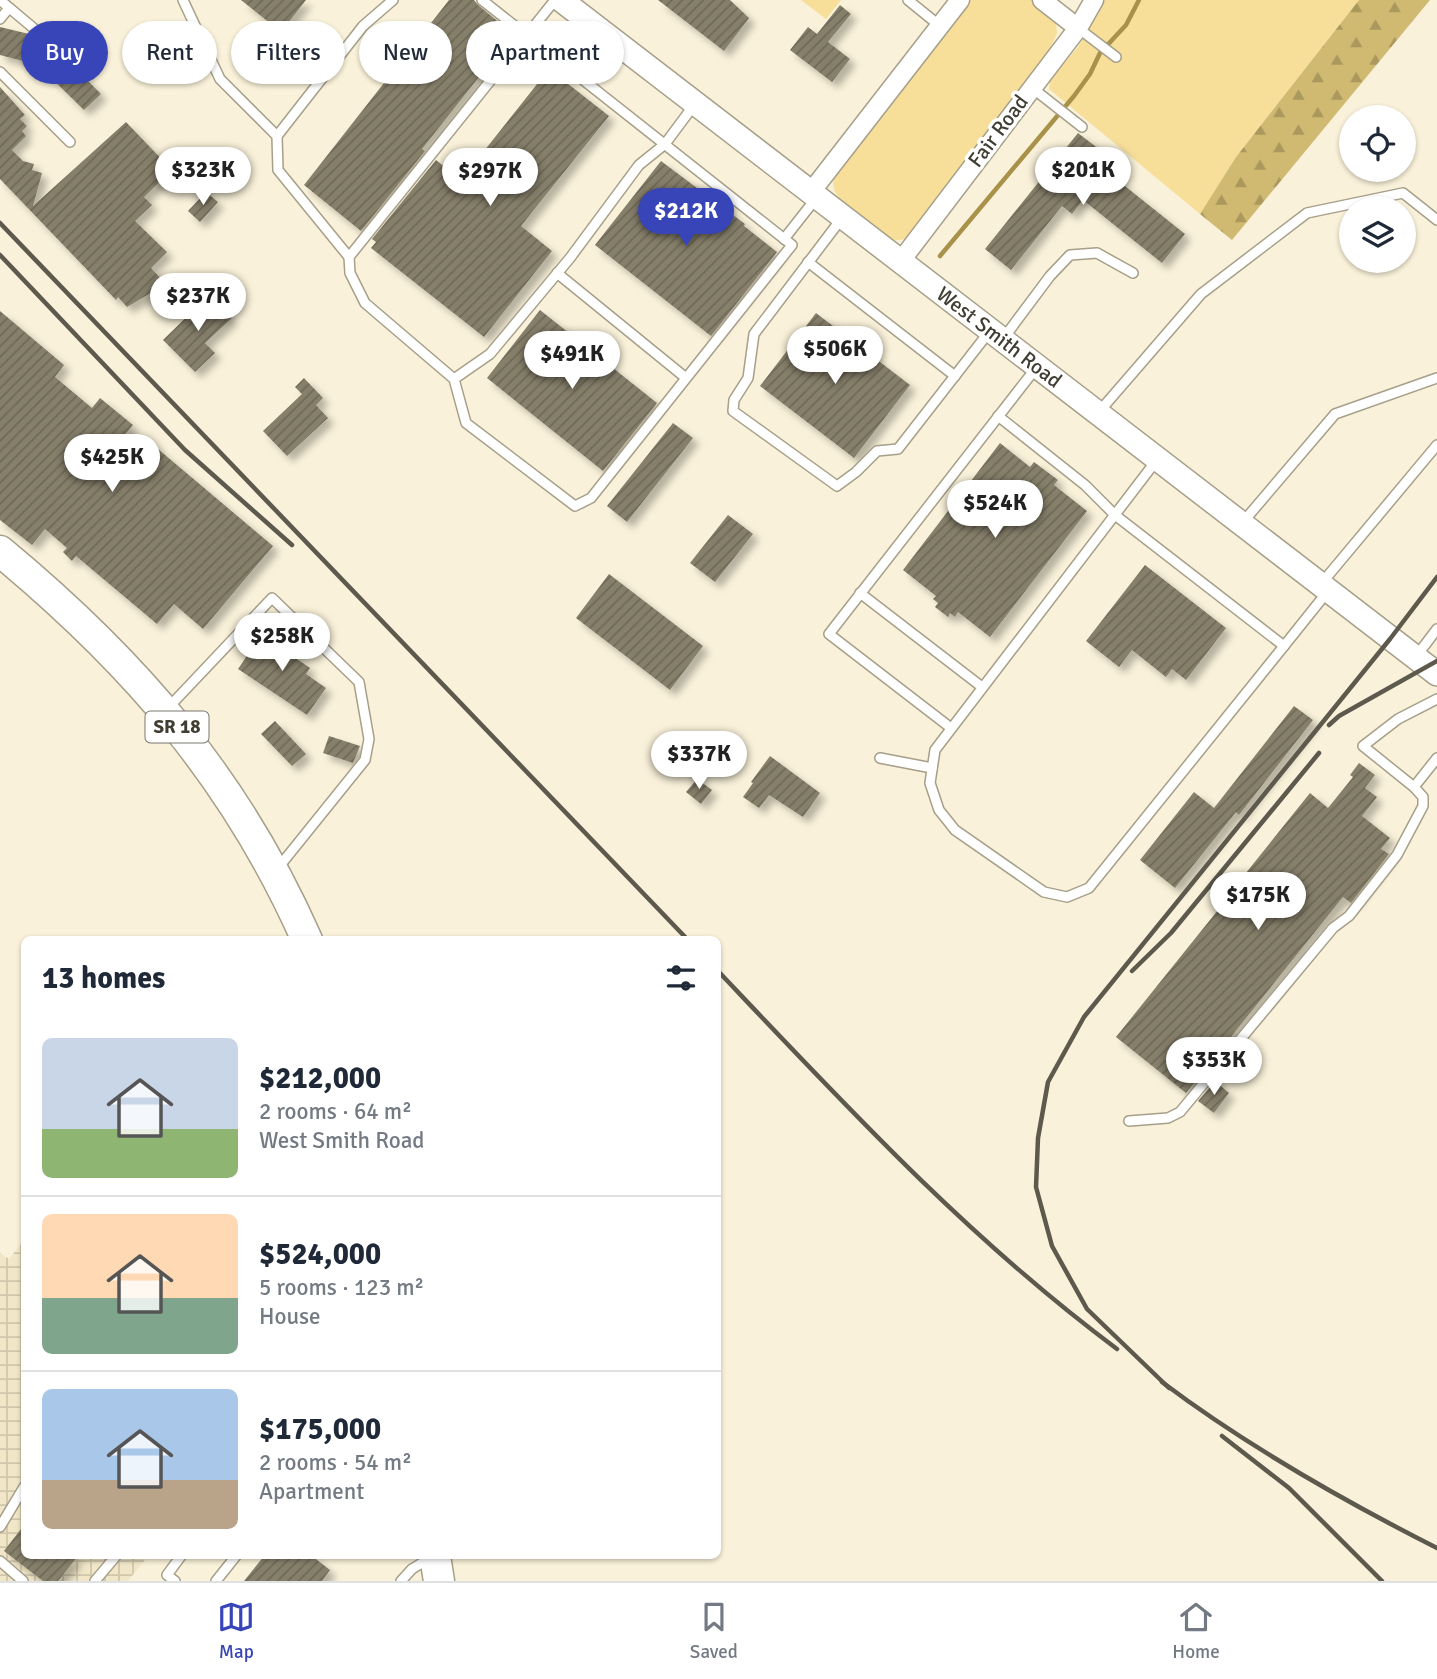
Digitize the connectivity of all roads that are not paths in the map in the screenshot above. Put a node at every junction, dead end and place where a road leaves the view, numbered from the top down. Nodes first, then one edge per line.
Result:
1 (0, 0) edge
2 (183, 0) edge
3 (393, 0) edge
4 (482, 0) edge
5 (555, 0) edge
6 (561, 0) edge
7 (908, 0) edge
8 (960, 0) edge
9 (1042, 0) edge
10 (1094, 0) edge
11 (9, 8) junction
12 (0, 19) edge
13 (25, 21) edge
14 (508, 21) edge
15 (539, 21) edge
16 (940, 26) junction
17 (1078, 28) junction
18 (1116, 57) dead end
19 (0, 72) edge
20 (488, 84) edge
21 (588, 84) edge
22 (1031, 87) junction
23 (695, 103) junction
24 (1082, 127) dead end
25 (277, 136) junction
26 (70, 142) dead end
27 (665, 144) junction
28 (814, 195) junction
29 (842, 217) junction
30 (1437, 220) edge
31 (784, 239) junction
32 (349, 257) junction
33 (808, 262) junction
34 (900, 262) junction
35 (557, 273) junction
36 (1133, 273) dead end
37 (996, 335) junction
38 (1037, 367) junction
39 (955, 376) junction
40 (686, 378) junction
41 (1437, 378) edge
42 (454, 379) junction
43 (1098, 414) junction
44 (998, 416) junction
45 (1437, 445) edge
46 (1157, 460) junction
47 (1115, 515) junction
48 (1242, 525) junction
49 (0, 551) edge
50 (1324, 588) junction
51 (860, 593) junction
52 (1437, 629) edge
53 (1284, 646) junction
54 (1415, 658) junction
55 (1437, 674) edge
56 (982, 687) junction
57 (1437, 699) edge
58 (165, 711) junction
59 (951, 728) junction
60 (880, 758) dead end
61 (1437, 758) edge
62 (933, 768) junction
63 (1415, 788) junction
64 (274, 873) junction
65 (305, 936) edge
66 (1129, 1121) dead end
67 (21, 1492) edge
68 (0, 1527) edge
69 (113, 1559) edge
70 (179, 1559) edge
71 (234, 1559) edge
72 (430, 1559) edge
73 (435, 1559) edge
74 (0, 1561) edge
75 (23, 1581) edge
76 (95, 1581) edge
77 (175, 1581) edge
78 (216, 1581) edge
79 (401, 1581) edge
80 (439, 1581) edge

1 - 11 lane
2 - 25 lane
3 - 25 lane
4 - 14 lane
5 - 15 lane
6 - 23 street, West Smith Road
7 - 16 lane
8 - 16 street
9 - 17 street
10 - 17 street, Fair Road
11 - 12 lane
11 - 13 lane
16 - 28 street
17 - 18 lane
17 - 22 street, Fair Road
19 - 26 lane
20 - 32 lane
21 - 27 lane
22 - 24 lane
22 - 34 street, Fair Road
23 - 27 lane
23 - 28 street, West Smith Road
25 - 32 lane
27 - 31 lane
27 - 35 lane
28 - 29 street, West Smith Road
28 - 31 lane
29 - 33 lane
29 - 34 street, West Smith Road
30 - 43 lane
31 - 40 lane
32 - 42 lane
33 - 39 lane
33 - 39 lane
34 - 37 street, West Smith Road
35 - 40 lane
35 - 42 lane
36 - 37 lane
37 - 38 street, West Smith Road
37 - 39 lane
38 - 43 street, West Smith Road
38 - 44 lane
40 - 42 lane
41 - 48 lane
43 - 46 street, West Smith Road
44 - 47 lane
44 - 51 lane
45 - 50 lane
46 - 47 lane
46 - 48 street, West Smith Road
47 - 53 lane
47 - 56 lane
48 - 50 street, West Smith Road
49 - 58 highway, SR 18
50 - 53 lane
50 - 54 street, West Smith Road
51 - 56 lane
51 - 59 lane
52 - 54 lane
53 - 62 lane
54 - 55 street, West Smith Road
56 - 59 lane
57 - 63 lane
58 - 64 highway, SR 18
58 - 64 lane
59 - 62 lane
60 - 62 lane
61 - 63 lane
63 - 66 lane
64 - 65 highway, SR 18
67 - 68 lane
69 - 76 lane
70 - 77 lane
71 - 78 lane
72 - 79 lane
73 - 80 highway
74 - 75 lane

